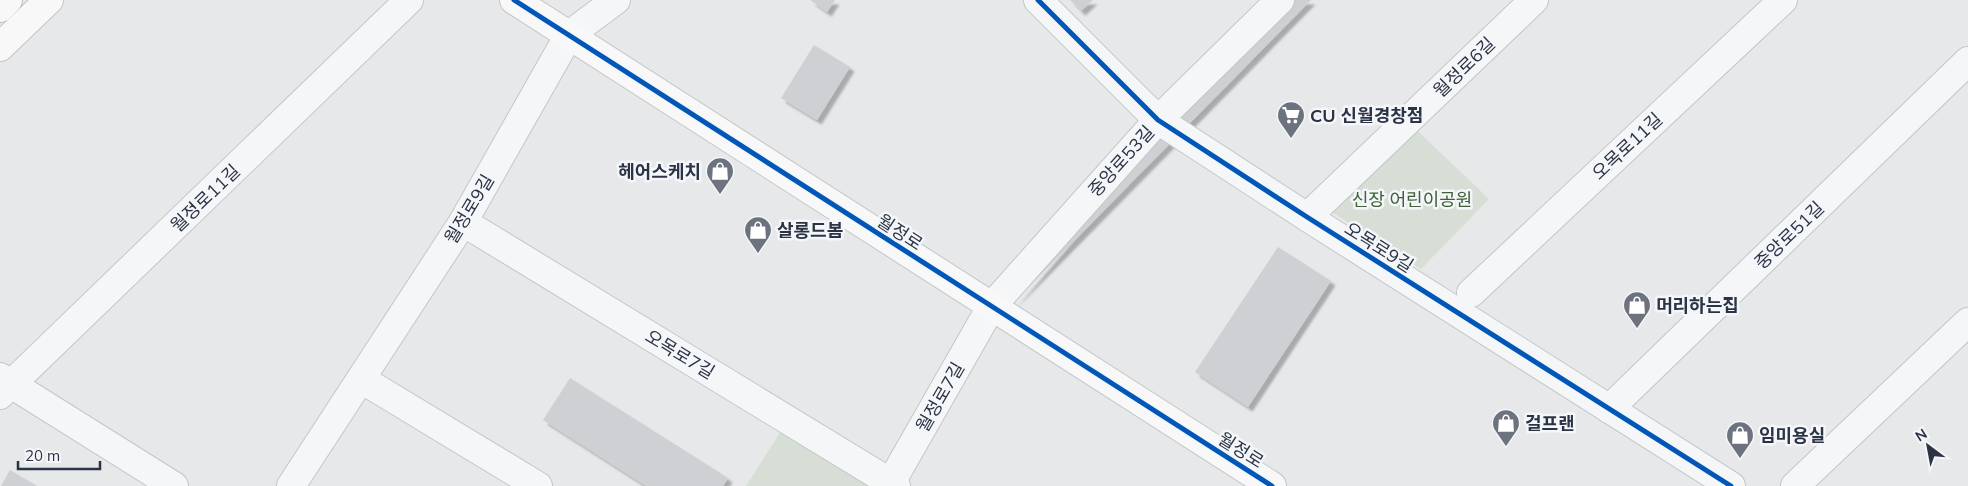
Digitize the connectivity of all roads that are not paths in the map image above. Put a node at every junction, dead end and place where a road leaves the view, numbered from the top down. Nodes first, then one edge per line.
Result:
1 (8, 0) edge
2 (49, 0) edge
3 (409, 0) edge
4 (514, 0) edge
5 (616, 0) edge
6 (1038, 0) edge
7 (1280, 0) edge
8 (1534, 0) edge
9 (1783, 0) edge
10 (0, 8) edge
11 (569, 35) junction
12 (0, 47) edge
13 (1968, 61) edge
14 (1158, 120) junction
15 (1307, 218) junction
16 (463, 222) junction
17 (1471, 293) dead end
18 (991, 307) junction
19 (1968, 322) edge
20 (361, 379) junction
21 (4, 385) edge
22 (1610, 409) junction
23 (892, 485) edge
24 (174, 486) edge
25 (291, 486) edge
26 (538, 486) edge
27 (1272, 486) edge
28 (1731, 486) edge
29 (1795, 486) edge

1 - 10 main road
2 - 12 main road
3 - 21 street, 월정로11길
4 - 11 main road, 월정로
5 - 11 street
6 - 14 street, 오목로9길
7 - 14 street, 중앙로53길
8 - 15 street, 월정로6길
9 - 17 street, 오목로11길
11 - 16 street, 월정로9길
11 - 18 main road, 월정로
13 - 22 street, 중앙로51길
14 - 15 street, 오목로9길
14 - 18 street, 중앙로53길
15 - 22 street, 오목로9길
16 - 20 street, 월정로9길
16 - 23 street, 오목로7길
18 - 23 street, 월정로7길
18 - 27 main road, 월정로
19 - 29 street
20 - 25 street, 월정로9길
20 - 26 street
21 - 24 street
22 - 28 street, 오목로9길

